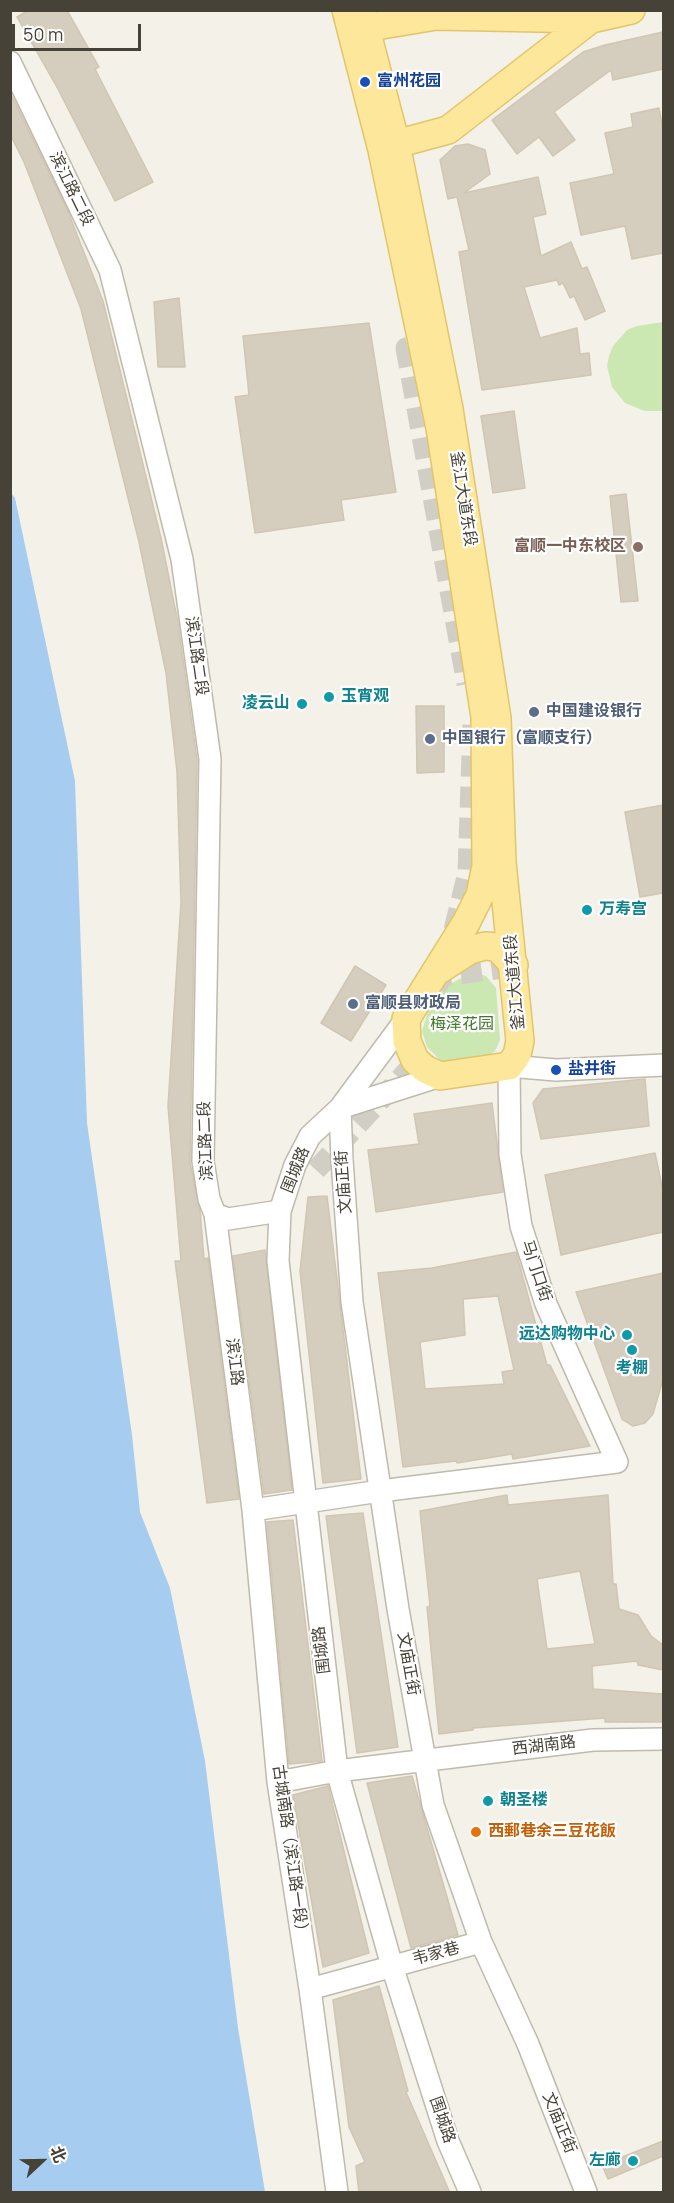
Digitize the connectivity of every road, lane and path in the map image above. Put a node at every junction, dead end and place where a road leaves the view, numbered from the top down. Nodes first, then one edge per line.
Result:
1 (631, 10) edge
2 (356, 19) edge
3 (591, 19) junction
4 (10, 62) edge
5 (396, 144) junction
6 (513, 965) junction
7 (433, 974) junction
8 (406, 1019) junction
9 (663, 1065) edge
10 (510, 1066) junction
11 (440, 1076) junction
12 (340, 1108) junction
13 (280, 1211) junction
14 (215, 1214) junction
15 (381, 1491) junction
16 (305, 1502) junction
17 (253, 1510) junction
18 (663, 1739) edge
19 (425, 1760) junction
20 (337, 1771) junction
21 (278, 1782) junction
22 (481, 1942) junction
23 (392, 1966) junction
24 (310, 1989) junction
25 (337, 2193) edge
26 (470, 2193) edge
27 (586, 2193) edge

1 - 3 main road
2 - 3 main road
2 - 5 main road, 釜江大道东段
2 - 7 main road, 釜江大道东段
3 - 5 main road
4 - 14 street, 滨江路二段
5 - 6 main road, 釜江大道东段
6 - 7 main road
6 - 10 main road, 釜江大道东段
7 - 8 main road, 釜江大道东段
8 - 11 main road
8 - 12 street
9 - 10 street
10 - 11 main road
10 - 15 street, 马门口街
11 - 12 street
12 - 13 street, 围城路
12 - 15 street, 文庙正街
13 - 14 street
13 - 16 street, 围城路
14 - 17 street, 滨江路
15 - 16 street
15 - 19 street, 文庙正街
16 - 17 street
16 - 20 street, 围城路
17 - 21 street, 古城南路（滨江路一段）
18 - 19 street, 西湖南路
19 - 20 street, 西湖南路
19 - 22 street, 文庙正街
20 - 21 street, 西湖南路
20 - 23 street, 围城路
21 - 24 street, 古城南路（滨江路一段）
22 - 23 street, 韦家巷
22 - 27 street, 文庙正街
23 - 24 street, 韦家巷
23 - 26 street, 围城路
24 - 25 street, 古城南路（滨江路一段）

